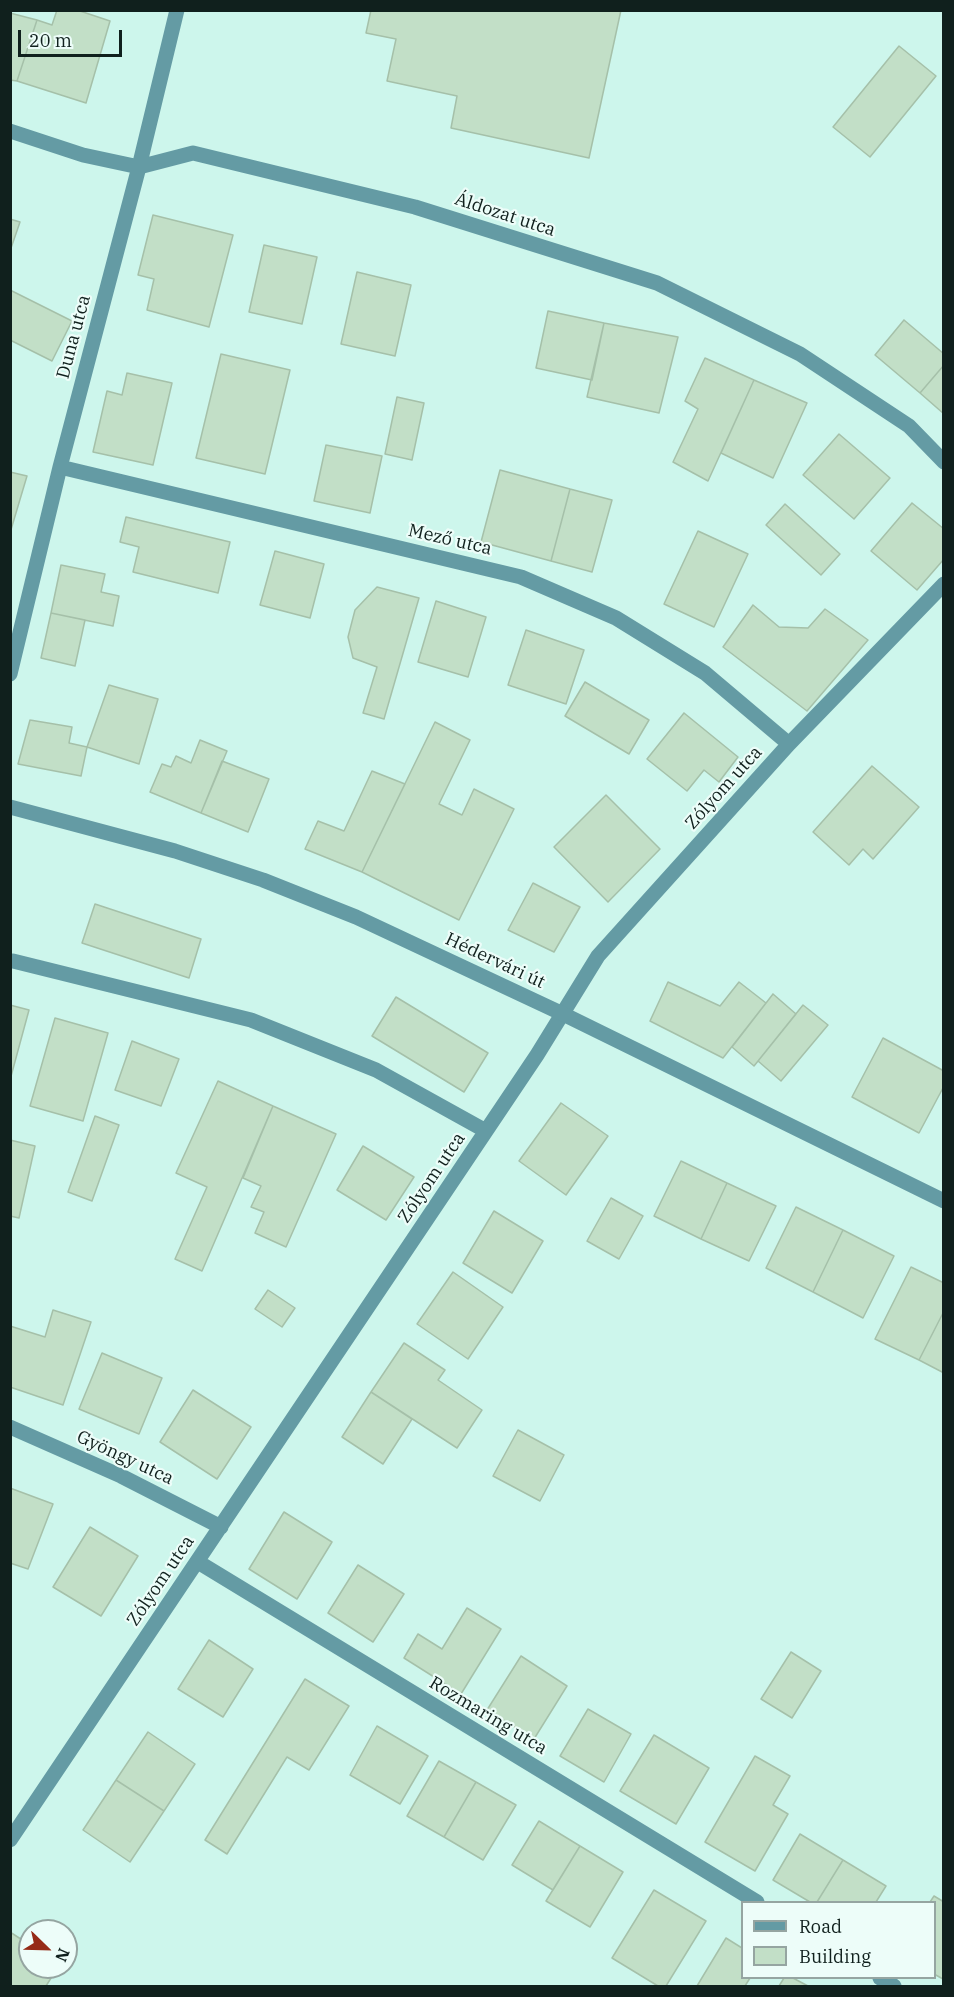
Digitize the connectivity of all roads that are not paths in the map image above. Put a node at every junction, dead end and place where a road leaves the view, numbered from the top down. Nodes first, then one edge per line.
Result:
1 (177, 10) edge
2 (10, 131) edge
3 (139, 167) junction
4 (944, 462) edge
5 (60, 467) junction
6 (944, 584) edge
7 (10, 674) edge
8 (789, 744) junction
9 (10, 807) edge
10 (13, 961) dead end
11 (563, 1014) junction
12 (486, 1131) junction
13 (944, 1201) edge
14 (10, 1427) edge
15 (221, 1527) junction
16 (198, 1562) junction
17 (10, 1840) edge
18 (755, 1901) edge

1 - 3 street, Duna utca
2 - 3 street, Áldozat utca
3 - 4 street, Áldozat utca
3 - 5 street, Duna utca
5 - 7 street, Duna utca
5 - 8 street, Mező utca
6 - 8 street, Zólyom utca
8 - 11 street, Zólyom utca
9 - 11 street, Hédervári út
10 - 12 street
11 - 12 street, Zólyom utca
11 - 13 street, Hédervári út
12 - 15 street, Zólyom utca
14 - 15 street, Gyöngy utca
15 - 16 street, Zólyom utca
16 - 17 street, Zólyom utca
16 - 18 street, Rozmaring utca

